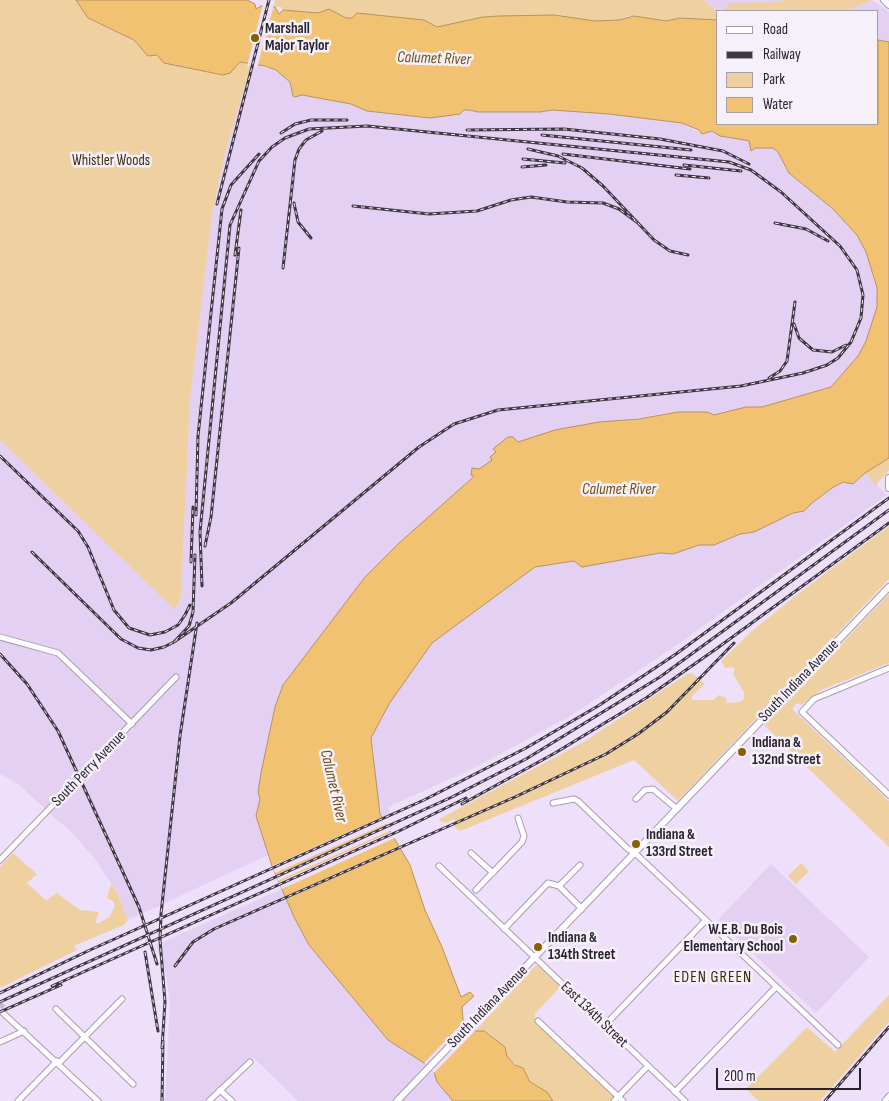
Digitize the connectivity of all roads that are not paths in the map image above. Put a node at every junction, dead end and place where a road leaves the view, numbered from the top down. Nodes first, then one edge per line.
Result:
1 (884, 0) edge
2 (889, 4) edge
3 (889, 481) edge
4 (889, 488) edge
5 (889, 587) edge
6 (0, 637) edge
7 (889, 668) edge
8 (176, 677) dead end
9 (132, 724) junction
10 (889, 795) edge
11 (636, 799) dead end
12 (553, 803) dead end
13 (677, 809) junction
14 (518, 818) dead end
15 (472, 853) dead end
16 (636, 853) junction
17 (0, 860) edge
18 (580, 865) dead end
19 (439, 866) dead end
20 (493, 873) junction
21 (558, 886) junction
22 (476, 890) dead end
23 (582, 909) junction
24 (706, 920) junction
25 (504, 928) junction
26 (535, 958) junction
27 (776, 986) junction
28 (122, 999) dead end
29 (56, 1010) dead end
30 (6, 1013) tunnel mouth
31 (538, 1021) dead end
32 (605, 1025) junction
33 (24, 1030) junction
34 (84, 1037) junction
35 (0, 1042) edge
36 (838, 1045) dead end
37 (58, 1062) junction
38 (250, 1062) dead end
39 (648, 1066) junction
40 (133, 1084) dead end
41 (220, 1090) junction
42 (675, 1092) junction
43 (889, 1096) edge
44 (618, 1100) edge
45 (18, 1101) edge
46 (98, 1101) edge
47 (210, 1101) edge
48 (232, 1101) edge
49 (397, 1101) edge
50 (685, 1101) edge
51 (885, 1101) edge

1 - 2 main road
3 - 4 main road
5 - 13 main road, South Indiana Avenue
6 - 9 street
7 - 10 street
8 - 9 street, South Perry Avenue
9 - 17 street, South Perry Avenue
11 - 13 street
12 - 16 street
13 - 16 main road, South Indiana Avenue
14 - 20 street
15 - 20 street
16 - 23 main road, South Indiana Avenue
16 - 24 street
18 - 21 street
19 - 25 street, East 134th Street
20 - 22 street
21 - 23 street
21 - 25 street
23 - 26 main road, South Indiana Avenue
24 - 27 street
24 - 32 street
25 - 26 street, East 134th Street
26 - 32 street, East 134th Street
26 - 49 main road, South Indiana Avenue
27 - 36 street
27 - 42 street
28 - 34 street
29 - 34 street
30 - 33 street
31 - 44 street
32 - 39 street, East 134th Street
33 - 35 street
33 - 37 street
34 - 37 street
34 - 40 street
37 - 45 street
37 - 46 street
38 - 41 street
39 - 42 street, East 134th Street
39 - 44 street
41 - 47 street
41 - 48 street
42 - 50 street, East 134th Street
43 - 51 street

